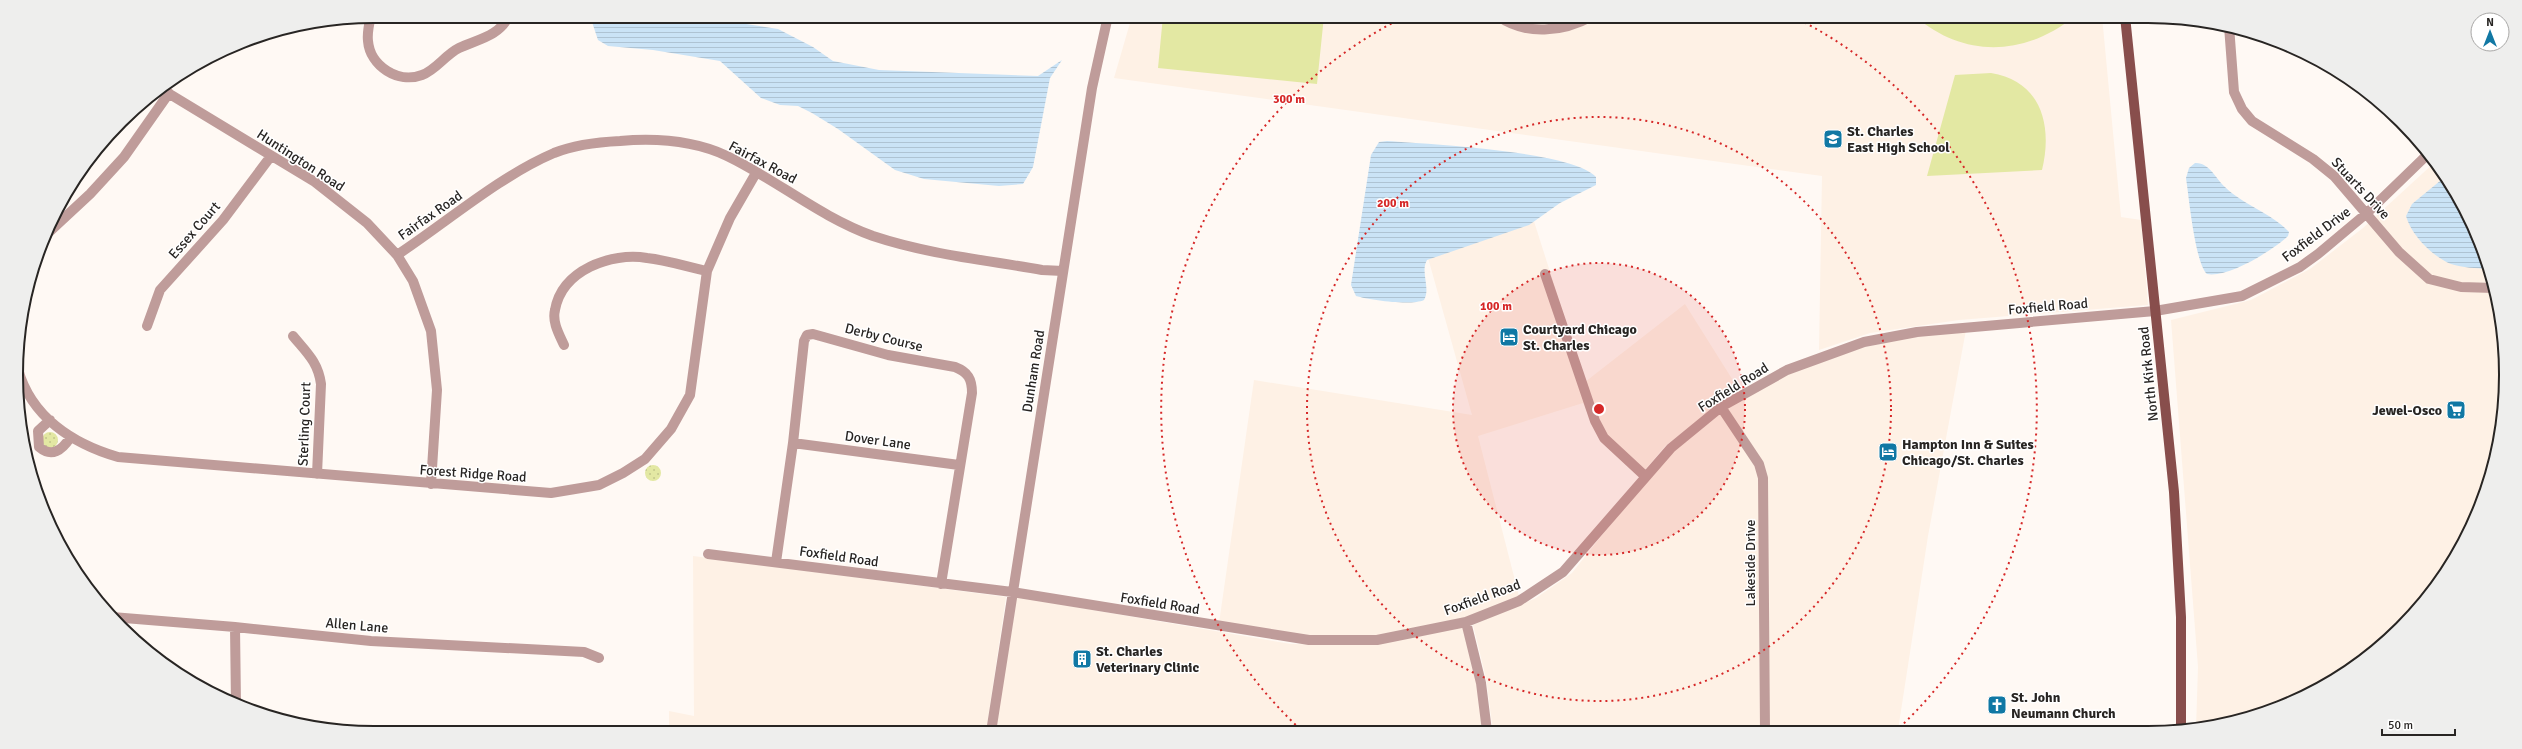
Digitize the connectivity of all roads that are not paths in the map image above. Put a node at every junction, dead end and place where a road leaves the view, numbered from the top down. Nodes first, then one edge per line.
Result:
1 (370, 23) edge
2 (504, 23) edge
3 (1106, 23) edge
4 (1510, 23) edge
5 (1580, 23) edge
6 (2126, 23) edge
7 (2229, 33) edge
8 (166, 92) edge
9 (271, 156) junction
10 (2424, 158) edge
11 (756, 173) junction
12 (2367, 213) junction
13 (56, 225) edge
14 (397, 255) junction
15 (1063, 271) junction
16 (707, 272) junction
17 (1545, 274) dead end
18 (2488, 288) edge
19 (2155, 311) junction
20 (147, 326) dead end
21 (293, 336) dead end
22 (564, 345) dead end
23 (23, 380) edge
24 (1721, 407) junction
25 (50, 420) junction
26 (70, 438) junction
27 (793, 443) junction
28 (960, 465) junction
29 (316, 474) junction
30 (1645, 476) junction
31 (431, 484) junction
32 (708, 554) dead end
33 (776, 562) junction
34 (941, 584) junction
35 (1012, 592) junction
36 (121, 618) edge
37 (1466, 622) junction
38 (235, 627) junction
39 (599, 658) dead end
40 (236, 697) edge
41 (2181, 724) edge
42 (992, 726) edge
43 (1486, 726) edge
44 (1765, 726) edge

1 - 2 street
3 - 15 street, Dunham Road
4 - 5 street
6 - 19 main road, North Kirk Road
7 - 12 street, Stuarts Drive
8 - 9 street, Huntington Road
8 - 13 street
9 - 14 street, Huntington Road
9 - 20 street, Essex Court
10 - 12 street, Foxfield Drive
11 - 14 street, Fairfax Road
11 - 15 street, Fairfax Road
11 - 16 street, Forest Ridge Road
12 - 18 street, Stuarts Drive
12 - 19 street, Foxfield Drive
14 - 31 street, Huntington Road
15 - 35 street, Dunham Road
16 - 22 street
16 - 31 street, Forest Ridge Road
17 - 30 street
19 - 24 street, Foxfield Road
19 - 41 main road, North Kirk Road
21 - 29 street, Sterling Court
23 - 25 street, Forest Ridge Road
24 - 30 street, Foxfield Road
24 - 44 street, Lakeside Drive
25 - 26 street, Forest Ridge Road
25 - 26 street
26 - 29 street, Forest Ridge Road
27 - 28 street, Dover Lane
27 - 28 street, Derby Course
27 - 33 street, Derby Course
28 - 34 street, Derby Course
29 - 31 street, Forest Ridge Road
30 - 37 street, Foxfield Road
32 - 33 street, Foxfield Road
33 - 34 street, Foxfield Road
34 - 35 street, Foxfield Road
35 - 37 street, Foxfield Road
35 - 42 street, Dunham Road
36 - 38 street, Allen Lane
37 - 43 street
38 - 39 street, Allen Lane
38 - 40 street

